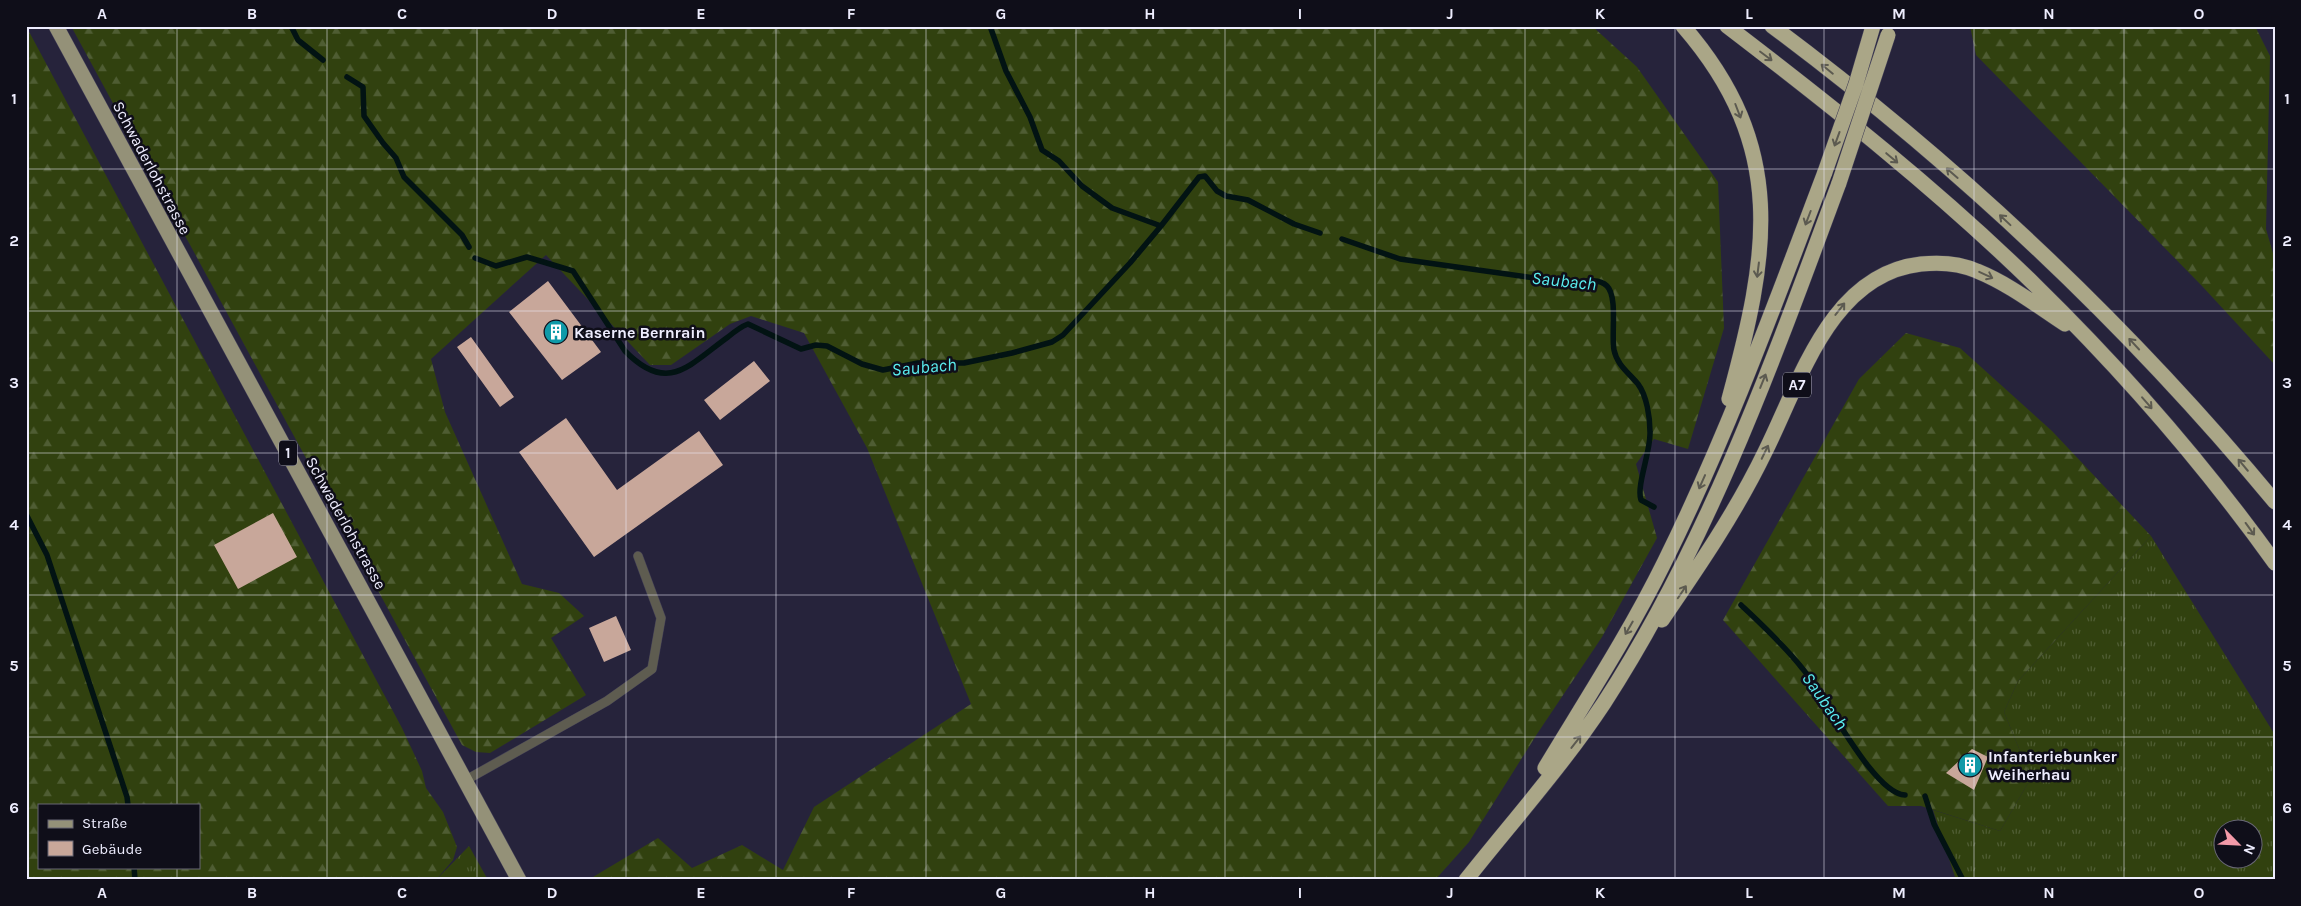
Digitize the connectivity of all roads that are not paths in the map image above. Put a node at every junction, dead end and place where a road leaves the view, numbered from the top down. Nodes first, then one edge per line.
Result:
1 (56, 26) edge
2 (1683, 26) edge
3 (1727, 26) edge
4 (1772, 26) edge
5 (1777, 26) edge
6 (1874, 26) edge
7 (1890, 31) edge
8 (1790, 40) junction
9 (2091, 341) junction
10 (1714, 456) junction
11 (2275, 502) edge
12 (638, 556) dead end
13 (2275, 563) edge
14 (1604, 703) junction
15 (466, 780) junction
16 (1513, 821) junction
17 (519, 880) edge
18 (1466, 880) edge

1 - 15 main road, Schwaderlohstrasse / 1
2 -> 10 highway
3 -> 9 highway, A7
4 - 8 highway
5 - 8 highway
6 -> 10 highway, bridge
14 -> 7 highway, A7, bridge
11 -> 8 highway
9 -> 13 highway, A7
14 -> 9 highway, A7
10 -> 16 highway
12 - 15 lane
16 -> 14 highway, A7
15 - 17 main road, Schwaderlohstrasse / 1
16 - 18 highway

